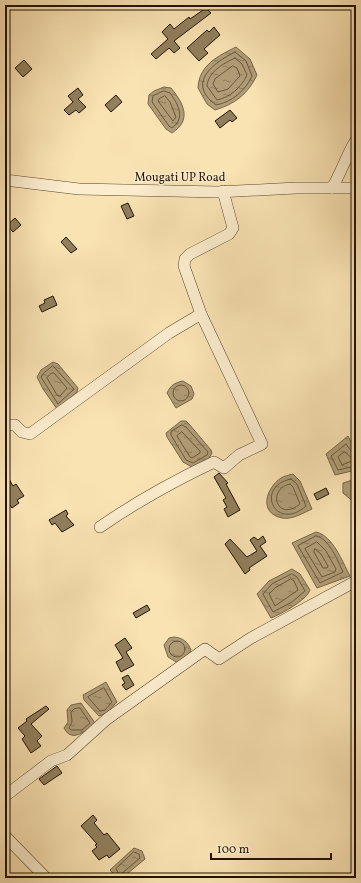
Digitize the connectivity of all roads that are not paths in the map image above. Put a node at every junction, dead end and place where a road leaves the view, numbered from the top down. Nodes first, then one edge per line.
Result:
1 (356, 140) edge
2 (5, 180) edge
3 (332, 188) junction
4 (356, 188) edge
5 (224, 191) junction
6 (201, 314) junction
7 (5, 425) edge
8 (100, 527) dead end
9 (356, 581) edge
10 (5, 796) edge
11 (5, 836) edge
12 (46, 878) edge

1 - 3 street
2 - 5 street, Mougati UP Road
3 - 4 street, Mougati UP Road
3 - 5 street, Mougati UP Road
5 - 6 street
6 - 7 street
6 - 8 street
9 - 10 street
11 - 12 street

